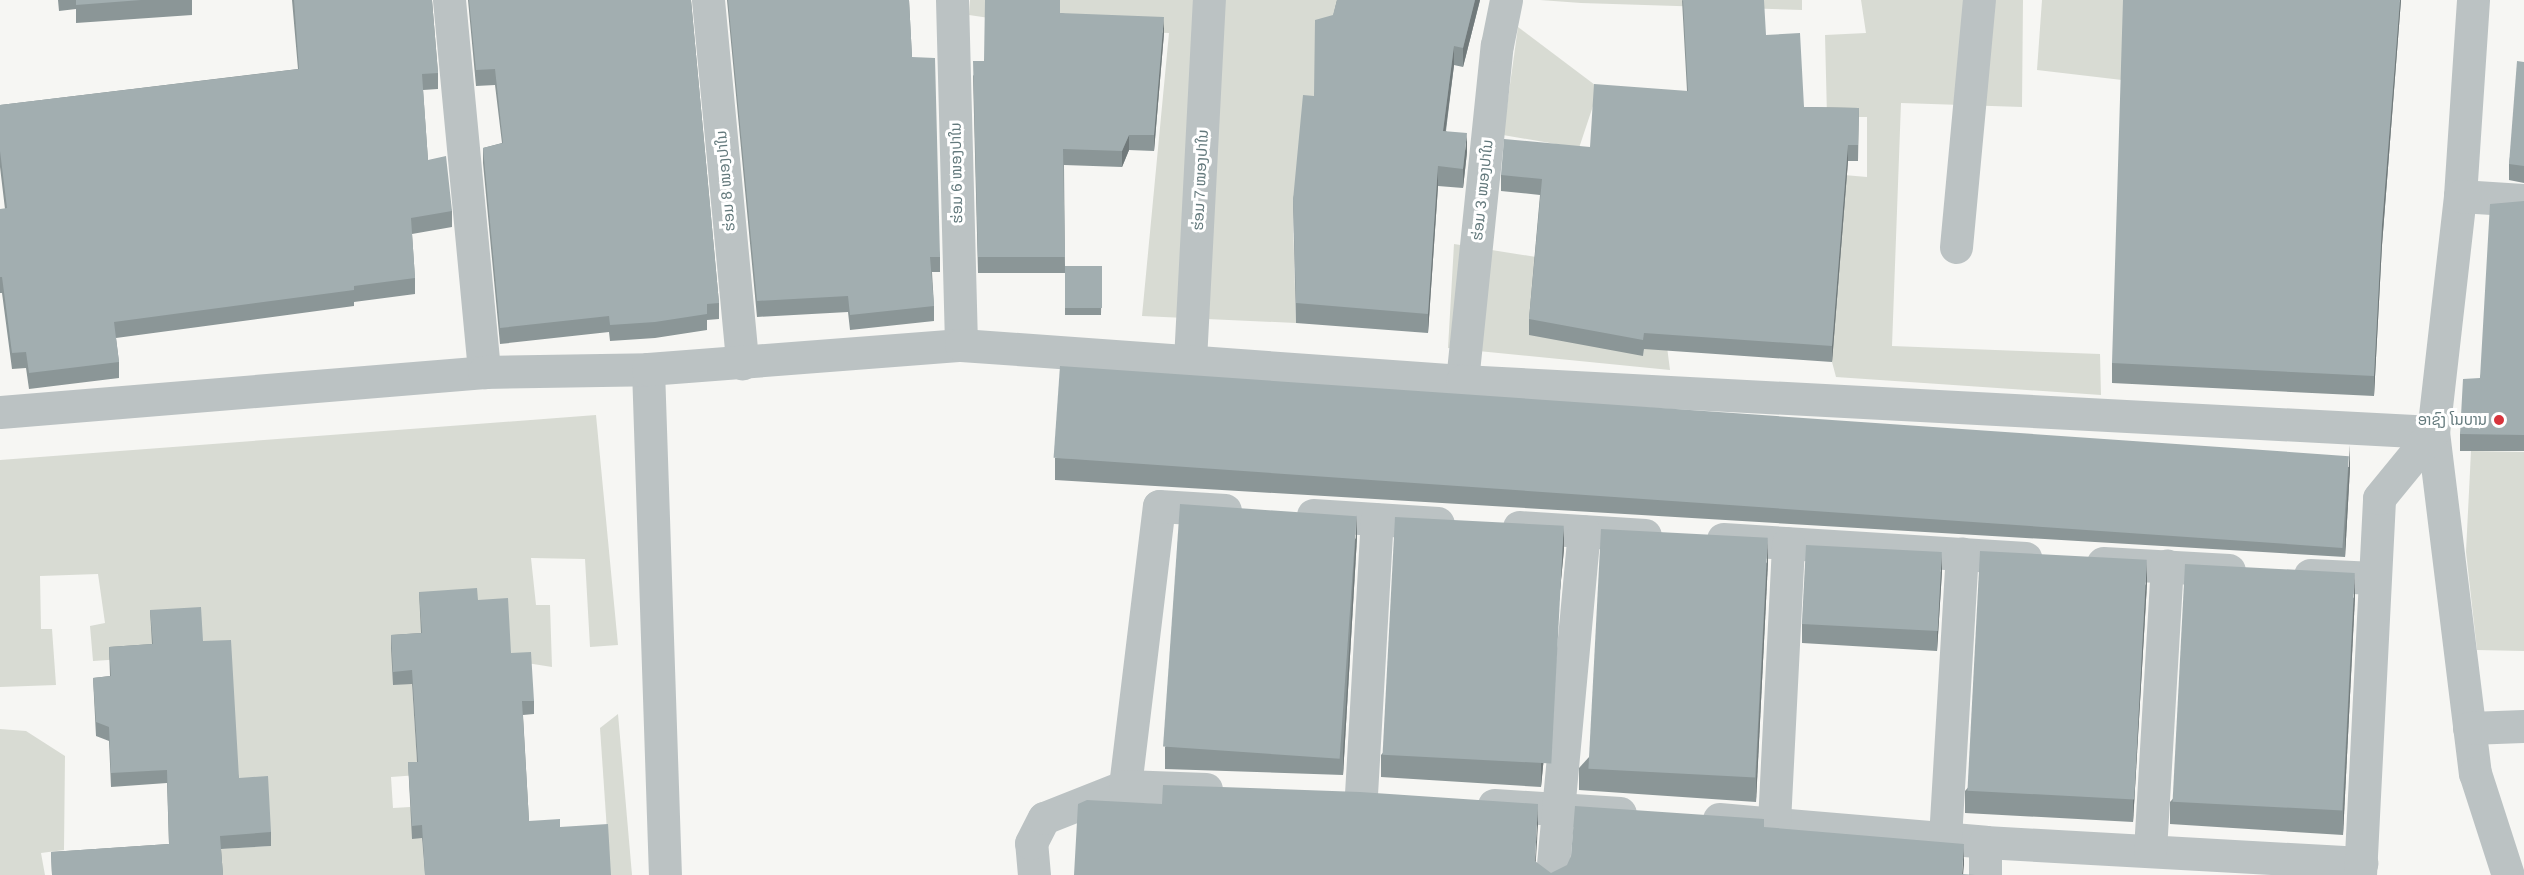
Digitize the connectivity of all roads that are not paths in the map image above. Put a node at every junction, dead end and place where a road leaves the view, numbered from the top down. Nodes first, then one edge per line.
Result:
1 (449, 0) edge
2 (708, 0) edge
3 (952, 0) edge
4 (1209, 0) edge
5 (1506, 0) edge
6 (1979, 0) edge
7 (2473, 0) edge
8 (2460, 196) junction
9 (2524, 200) edge
10 (1956, 247) dead end
11 (961, 345) junction
12 (1190, 360) junction
13 (742, 363) junction
14 (648, 369) junction
15 (484, 372) junction
16 (1462, 381) junction
17 (0, 412) edge
18 (2433, 432) junction
19 (1251, 512) edge
20 (1285, 514) edge
21 (1377, 519) junction
22 (1584, 531) junction
23 (1788, 543) junction
24 (1962, 554) junction
25 (2167, 566) junction
26 (2374, 578) junction
27 (2524, 726) edge
28 (2469, 728) junction
29 (1125, 786) junction
30 (1231, 789) edge
31 (1326, 793) edge
32 (1361, 794) junction
33 (1396, 797) edge
34 (1466, 802) edge
35 (1560, 810) junction
36 (1655, 815) edge
37 (1691, 817) edge
38 (1774, 822) junction
39 (1945, 838) junction
40 (1985, 842) junction
41 (2150, 850) junction
42 (2360, 869) edge
43 (665, 875) edge
44 (1034, 875) edge
45 (1552, 875) edge
46 (1985, 875) edge
47 (2508, 875) edge

1 - 15 street
2 - 13 street, ຮ່ອມ 8 ໜອງປາໃນ
3 - 11 street, ຮ່ອມ 6 ໜອງປາໃນ
4 - 12 street, ຮ່ອມ 7 ໜອງປາໃນ
5 - 16 street, ຮ່ອມ 3 ໜອງປາໃນ
6 - 10 street
7 - 8 street
8 - 9 street
8 - 18 street
11 - 12 street
11 - 13 street
12 - 16 street
13 - 14 street
14 - 15 street
14 - 43 street
15 - 17 street
16 - 18 street
18 - 26 street
18 - 28 street
19 - 29 street
20 - 21 street
21 - 22 street
21 - 32 street
22 - 23 street
22 - 35 street
23 - 24 street
23 - 38 street
24 - 25 street
24 - 39 street
25 - 26 street
25 - 41 street
26 - 42 street
27 - 28 street
28 - 47 street
29 - 30 street
29 - 44 street
31 - 32 street
32 - 33 street
34 - 35 street
35 - 36 street
35 - 45 street
37 - 38 street
38 - 39 street
39 - 40 street
40 - 41 street
40 - 46 street
41 - 42 street

